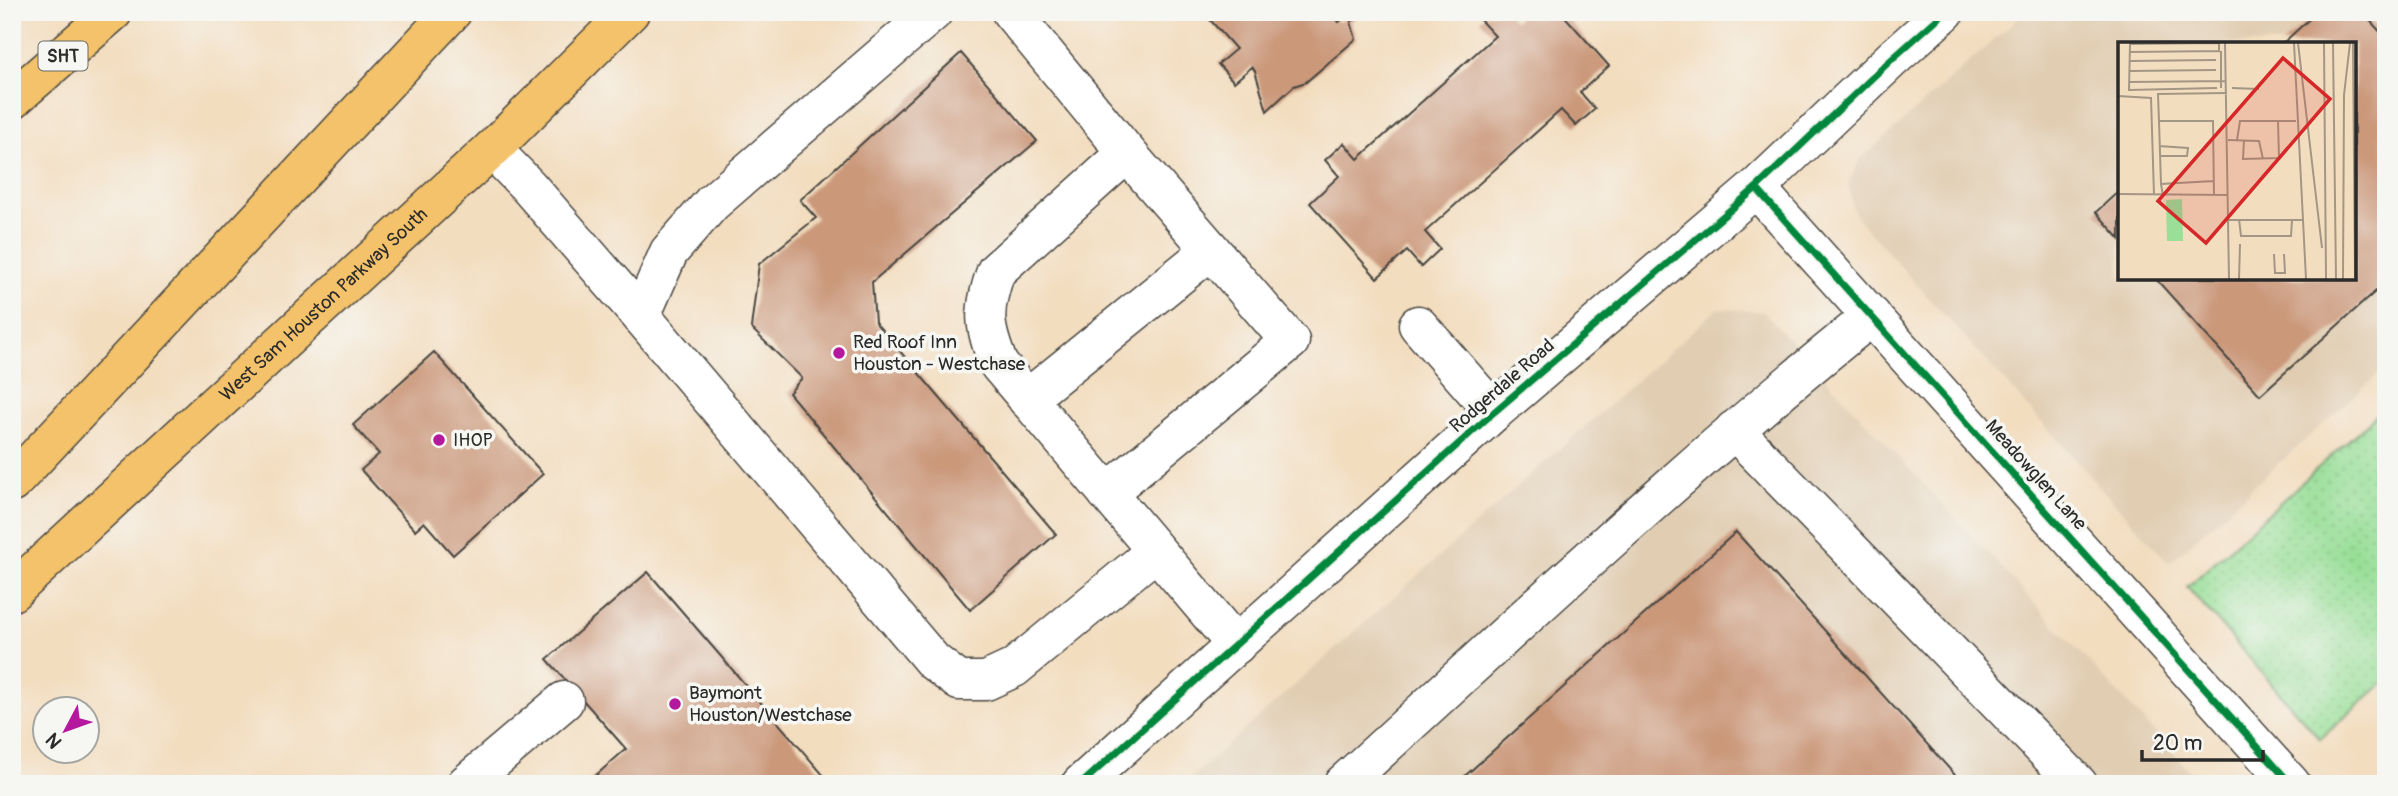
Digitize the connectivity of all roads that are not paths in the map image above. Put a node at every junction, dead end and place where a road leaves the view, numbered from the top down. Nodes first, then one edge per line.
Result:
1 (113, 12) edge
2 (452, 12) edge
3 (630, 12) edge
4 (933, 12) edge
5 (1010, 12) edge
6 (1945, 12) edge
7 (12, 100) edge
8 (492, 149) junction
9 (1127, 153) junction
10 (1756, 188) junction
11 (1211, 250) junction
12 (641, 316) junction
13 (1872, 316) junction
14 (1418, 326) dead end
15 (1027, 399) junction
16 (1494, 412) junction
17 (1734, 430) junction
18 (12, 484) edge
19 (1107, 493) junction
20 (1156, 551) junction
21 (12, 592) edge
22 (1236, 645) junction
23 (564, 701) dead end
24 (485, 778) edge
25 (1081, 784) edge
26 (1343, 784) edge
27 (2078, 784) edge
28 (2291, 784) edge

1 - 7 main road, SHT
2 - 18 main road
3 - 8 main road, West Sam Houston Parkway South
4 - 12 street
5 - 9 street
6 - 10 street, Rodgerdale Road
8 - 12 street
8 - 21 main road, West Sam Houston Parkway South
9 - 11 street
9 - 15 street
10 - 13 street, Meadowglen Lane
10 - 16 street, Rodgerdale Road
11 - 15 street
11 - 19 street
12 - 20 street
13 - 17 street
13 - 28 street, Meadowglen Lane
14 - 16 street
15 - 19 street
16 - 22 street, Rodgerdale Road
17 - 26 street
17 - 27 street
19 - 20 street
20 - 22 street
22 - 25 street, Rodgerdale Road
23 - 24 street

